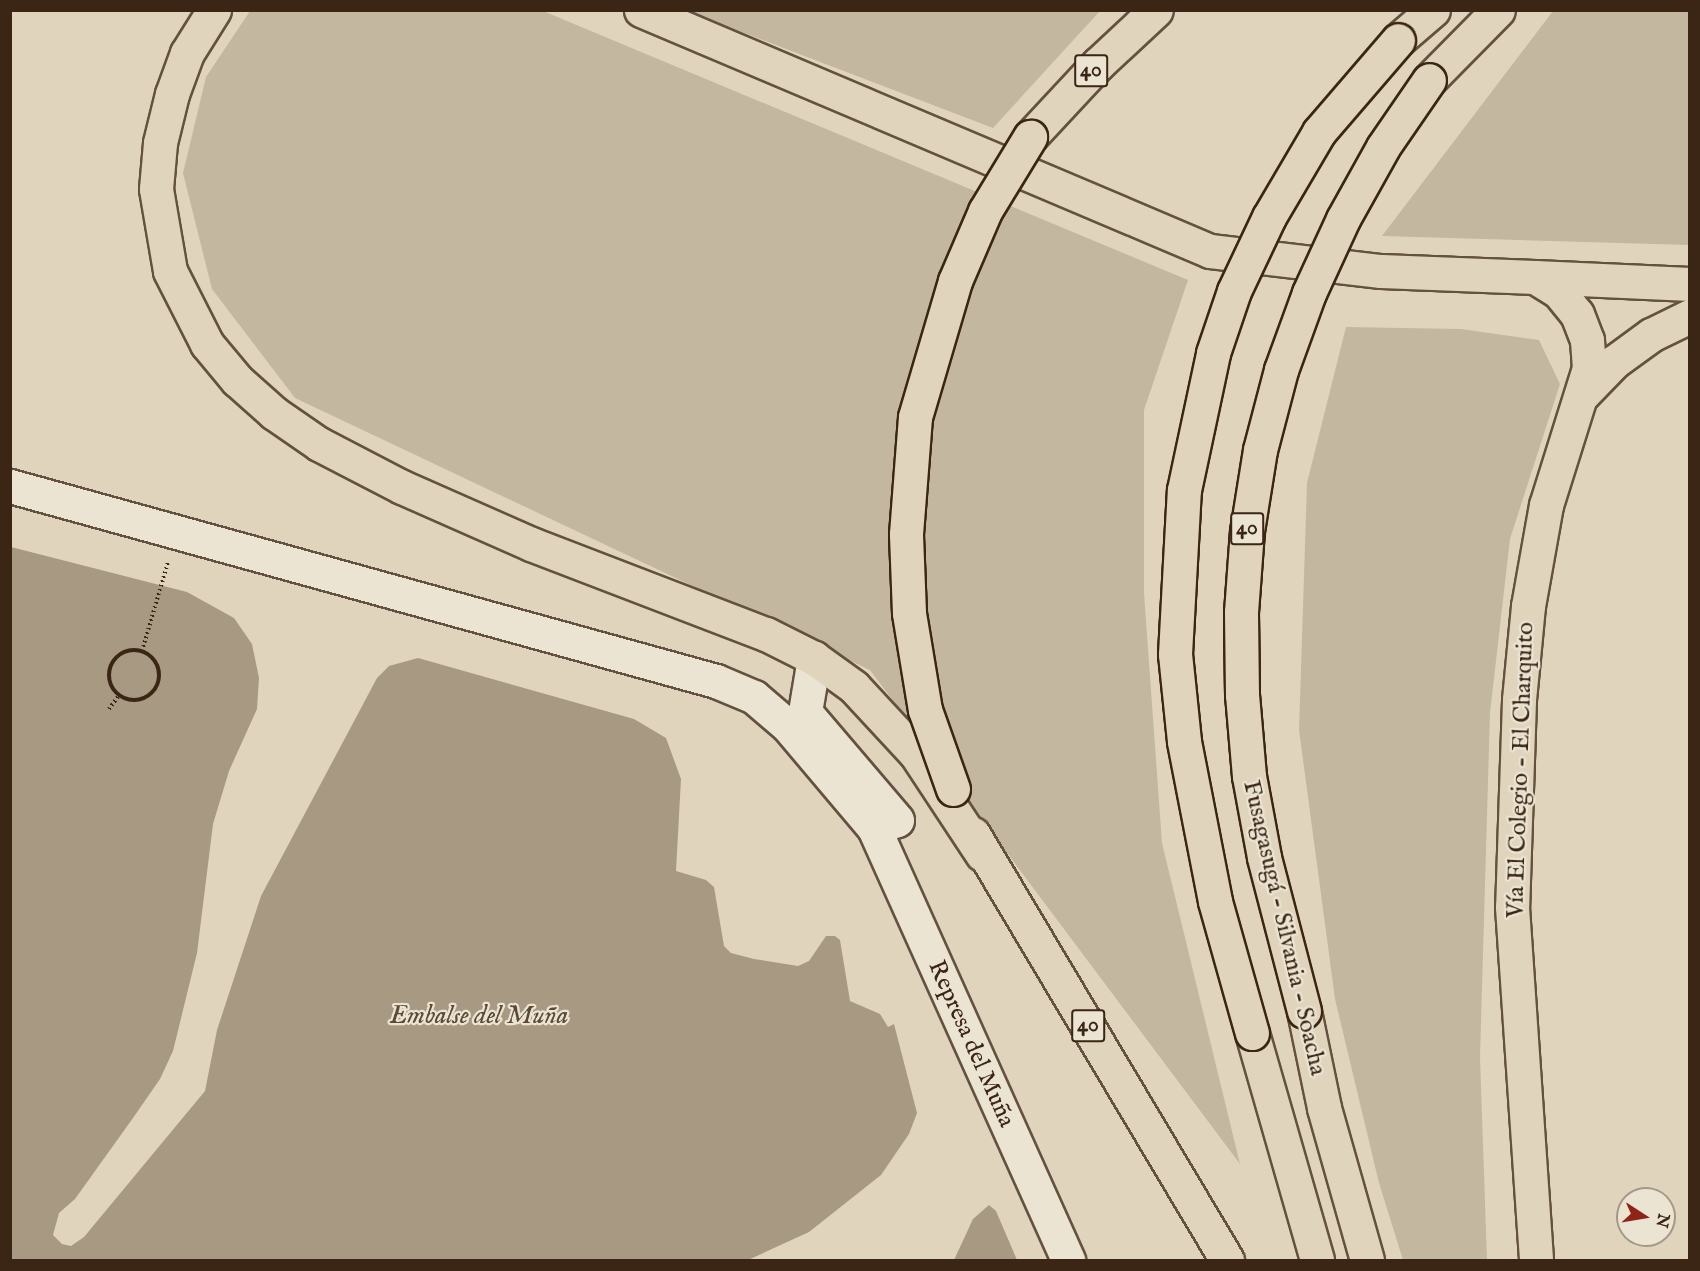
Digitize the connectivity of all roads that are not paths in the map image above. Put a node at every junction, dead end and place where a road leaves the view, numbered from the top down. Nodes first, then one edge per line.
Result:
1 (213, 10) edge
2 (641, 10) edge
3 (1156, 10) edge
4 (1433, 10) edge
5 (1498, 10) edge
6 (1536, 278) junction
7 (1689, 284) edge
8 (1689, 316) edge
9 (1582, 395) junction
10 (10, 486) edge
11 (814, 658) junction
12 (874, 828) junction
13 (982, 854) junction
14 (1068, 1260) edge
15 (1227, 1260) edge
16 (1317, 1260) edge
17 (1366, 1260) edge
18 (1536, 1260) edge

1 - 11 main road
2 - 6 main road
3 - 13 main road, 40, bridge
4 - 16 main road, bridge
5 - 17 main road, Fusagasugá - Silvania - Soacha / 40, bridge
6 - 7 main road
6 - 9 main road, Vía El Colegio - El Charquito
8 - 9 main road, Vía El Colegio - El Charquito
9 - 18 main road, Vía El Colegio - El Charquito
10 - 12 street, Represa del Muña
11 - 12 street
11 - 13 main road
12 - 14 street, Represa del Muña
13 - 15 main road, 40

